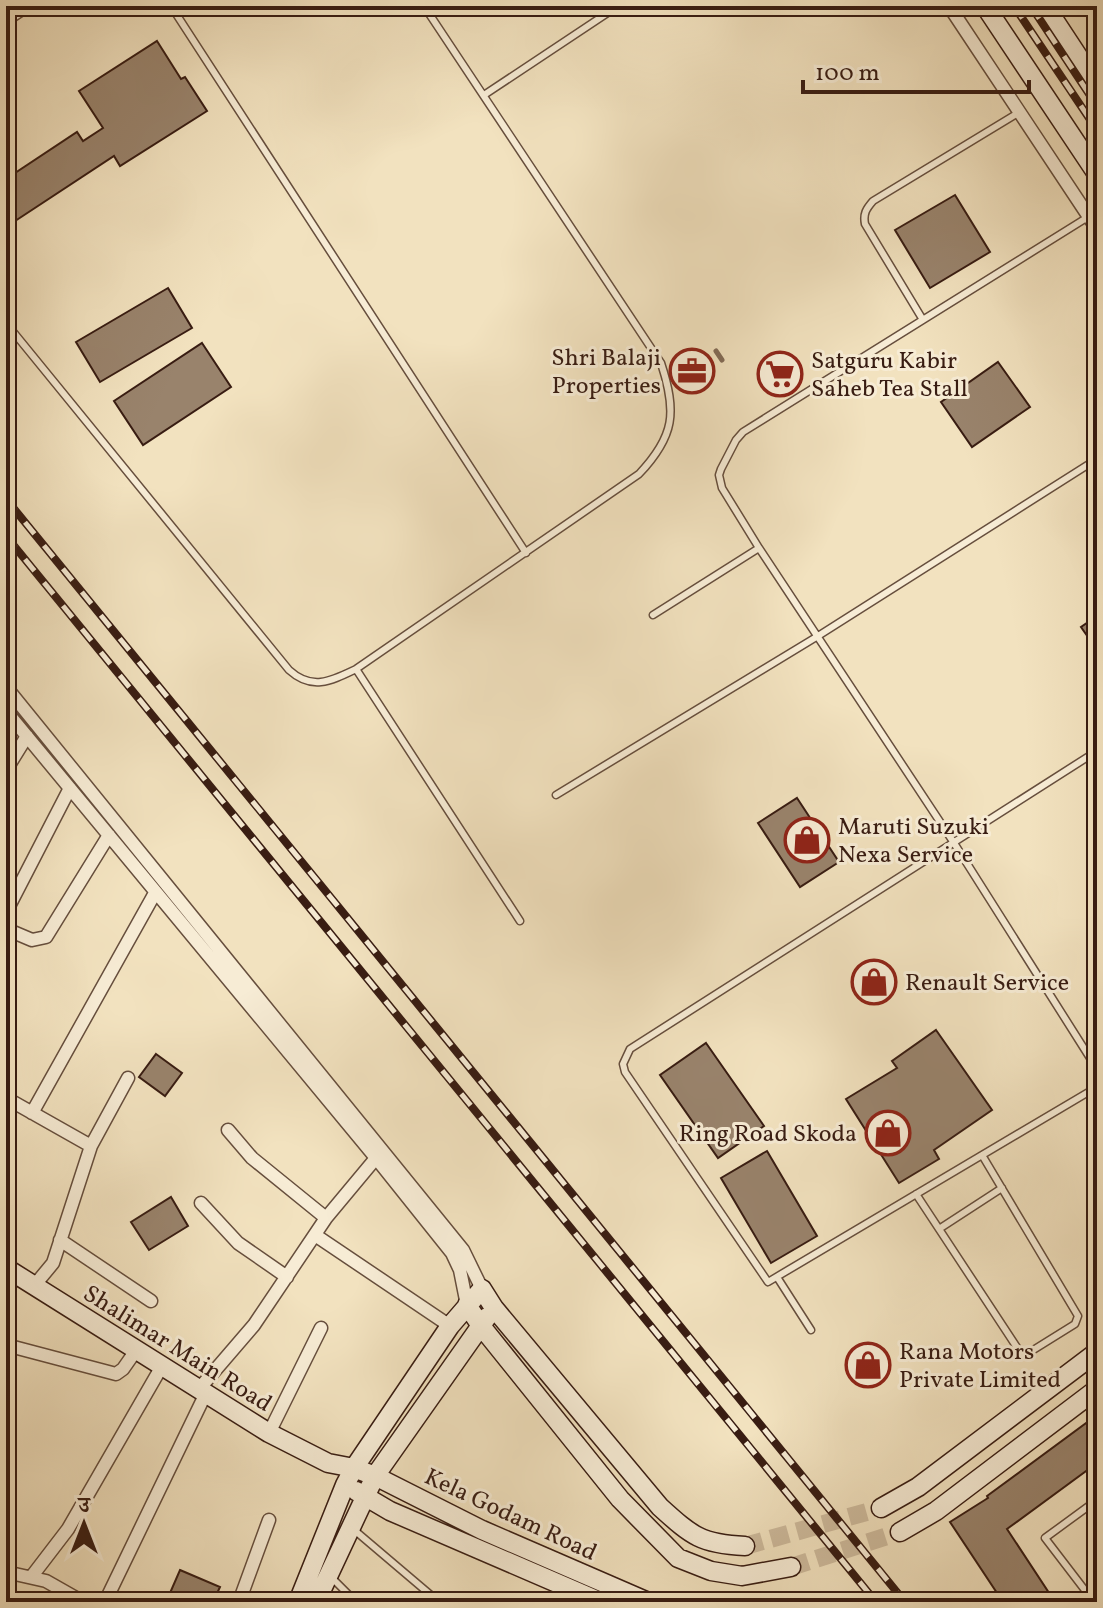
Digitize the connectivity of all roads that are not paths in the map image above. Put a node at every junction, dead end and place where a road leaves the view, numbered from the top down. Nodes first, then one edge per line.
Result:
1 (32, 6) edge
2 (171, 6) edge
3 (424, 6) edge
4 (618, 6) edge
5 (949, 6) edge
6 (985, 6) edge
7 (1045, 6) edge
8 (6, 23) edge
9 (1097, 85) edge
10 (484, 95) junction
11 (1019, 112) junction
12 (1097, 174) edge
13 (1089, 217) junction
14 (1097, 229) edge
15 (923, 320) junction
16 (6, 323) edge
17 (1097, 459) edge
18 (759, 548) junction
19 (526, 553) junction
20 (653, 615) dead end
21 (818, 636) junction
22 (356, 669) junction
23 (6, 687) edge
24 (6, 711) edge
25 (27, 736) junction
26 (1094, 753) edge
27 (1097, 763) edge
28 (6, 770) edge
29 (70, 788) junction
30 (556, 795) dead end
31 (109, 835) junction
32 (954, 843) junction
33 (155, 893) junction
34 (6, 912) edge
35 (520, 921) dead end
36 (6, 929) edge
37 (1097, 1069) edge
38 (128, 1078) dead end
39 (1097, 1087) edge
40 (6, 1098) edge
41 (32, 1113) junction
42 (228, 1130) dead end
43 (91, 1146) junction
44 (982, 1155) junction
45 (376, 1158) junction
46 (1002, 1188) junction
47 (916, 1194) junction
48 (201, 1203) dead end
49 (326, 1218) junction
50 (939, 1229) junction
51 (315, 1235) junction
52 (60, 1240) junction
53 (6, 1268) edge
54 (287, 1277) junction
55 (777, 1277) junction
56 (34, 1286) junction
57 (482, 1289) junction
58 (151, 1301) dead end
59 (467, 1305) junction
60 (494, 1308) junction
61 (450, 1326) junction
62 (481, 1326) junction
63 (321, 1328) dead end
64 (811, 1330) dead end
65 (6, 1345) edge
66 (137, 1349) junction
67 (1097, 1352) edge
68 (162, 1366) junction
69 (1097, 1389) edge
70 (202, 1391) junction
71 (269, 1433) junction
72 (328, 1463) junction
73 (354, 1468) junction
74 (375, 1476) junction
75 (345, 1485) junction
76 (364, 1496) junction
77 (1097, 1500) edge
78 (881, 1508) tunnel mouth
79 (269, 1520) dead end
80 (350, 1527) junction
81 (900, 1532) tunnel mouth
82 (745, 1546) tunnel mouth
83 (791, 1567) tunnel mouth
84 (6, 1572) edge
85 (329, 1575) junction
86 (32, 1576) junction
87 (83, 1602) edge
88 (105, 1602) edge
89 (239, 1602) edge
90 (298, 1602) edge
91 (316, 1602) edge
92 (356, 1602) edge
93 (439, 1602) edge
94 (601, 1602) edge
95 (648, 1602) edge
96 (1094, 1602) edge

1 - 8 lane
2 - 19 lane
3 - 10 lane
4 - 10 lane
5 - 11 street
6 - 12 street
7 - 9 street
10 - 19 lane
11 - 13 street
11 - 15 lane
13 - 14 street
13 - 15 lane
15 - 18 lane
16 - 22 lane
17 - 21 lane
18 - 20 lane
18 - 21 lane
19 - 22 lane
21 - 30 lane
21 - 32 lane
22 - 35 lane
23 - 57 street
24 - 25 street
25 - 28 street
25 - 29 street
26 - 27 lane
26 - 32 lane
29 - 31 street
29 - 34 street
31 - 33 street
31 - 36 street
32 - 37 lane
32 - 55 lane
33 - 41 street
33 - 45 street
38 - 43 street
39 - 44 lane
40 - 41 street
41 - 43 street
42 - 49 street
43 - 52 street
44 - 46 lane
44 - 47 lane
45 - 49 street
45 - 59 street
46 - 50 lane
46 - 50 lane
47 - 50 lane
47 - 55 lane
48 - 54 street
49 - 51 street
51 - 54 street
51 - 61 street
52 - 56 street
52 - 58 street
53 - 56 street, Shalimar Main Road
54 - 70 street
55 - 64 lane
56 - 66 street, Shalimar Main Road
57 - 59 street
57 - 60 street
59 - 61 street
59 - 62 street
60 - 62 street
60 - 82 street
61 - 73 street
62 - 74 street
62 - 83 street
63 - 71 street
65 - 66 street
66 - 68 street, Shalimar Main Road
67 - 78 street
68 - 70 street, Shalimar Main Road
68 - 86 street
69 - 81 street
70 - 71 street, Shalimar Main Road
70 - 88 street
71 - 72 street, Shalimar Main Road
72 - 73 street, Shalimar Main Road
72 - 75 street, Shalimar Main Road
73 - 74 street, Kela Godam Road
73 - 75 street
74 - 76 street
74 - 95 street, Kela Godam Road
75 - 76 street, Kela Godam Road
75 - 90 street
76 - 80 street
76 - 94 street, Kela Godam Road
77 - 96 lane
79 - 89 street
80 - 85 street
80 - 93 lane
84 - 86 street
85 - 91 street
85 - 92 lane
86 - 87 street

